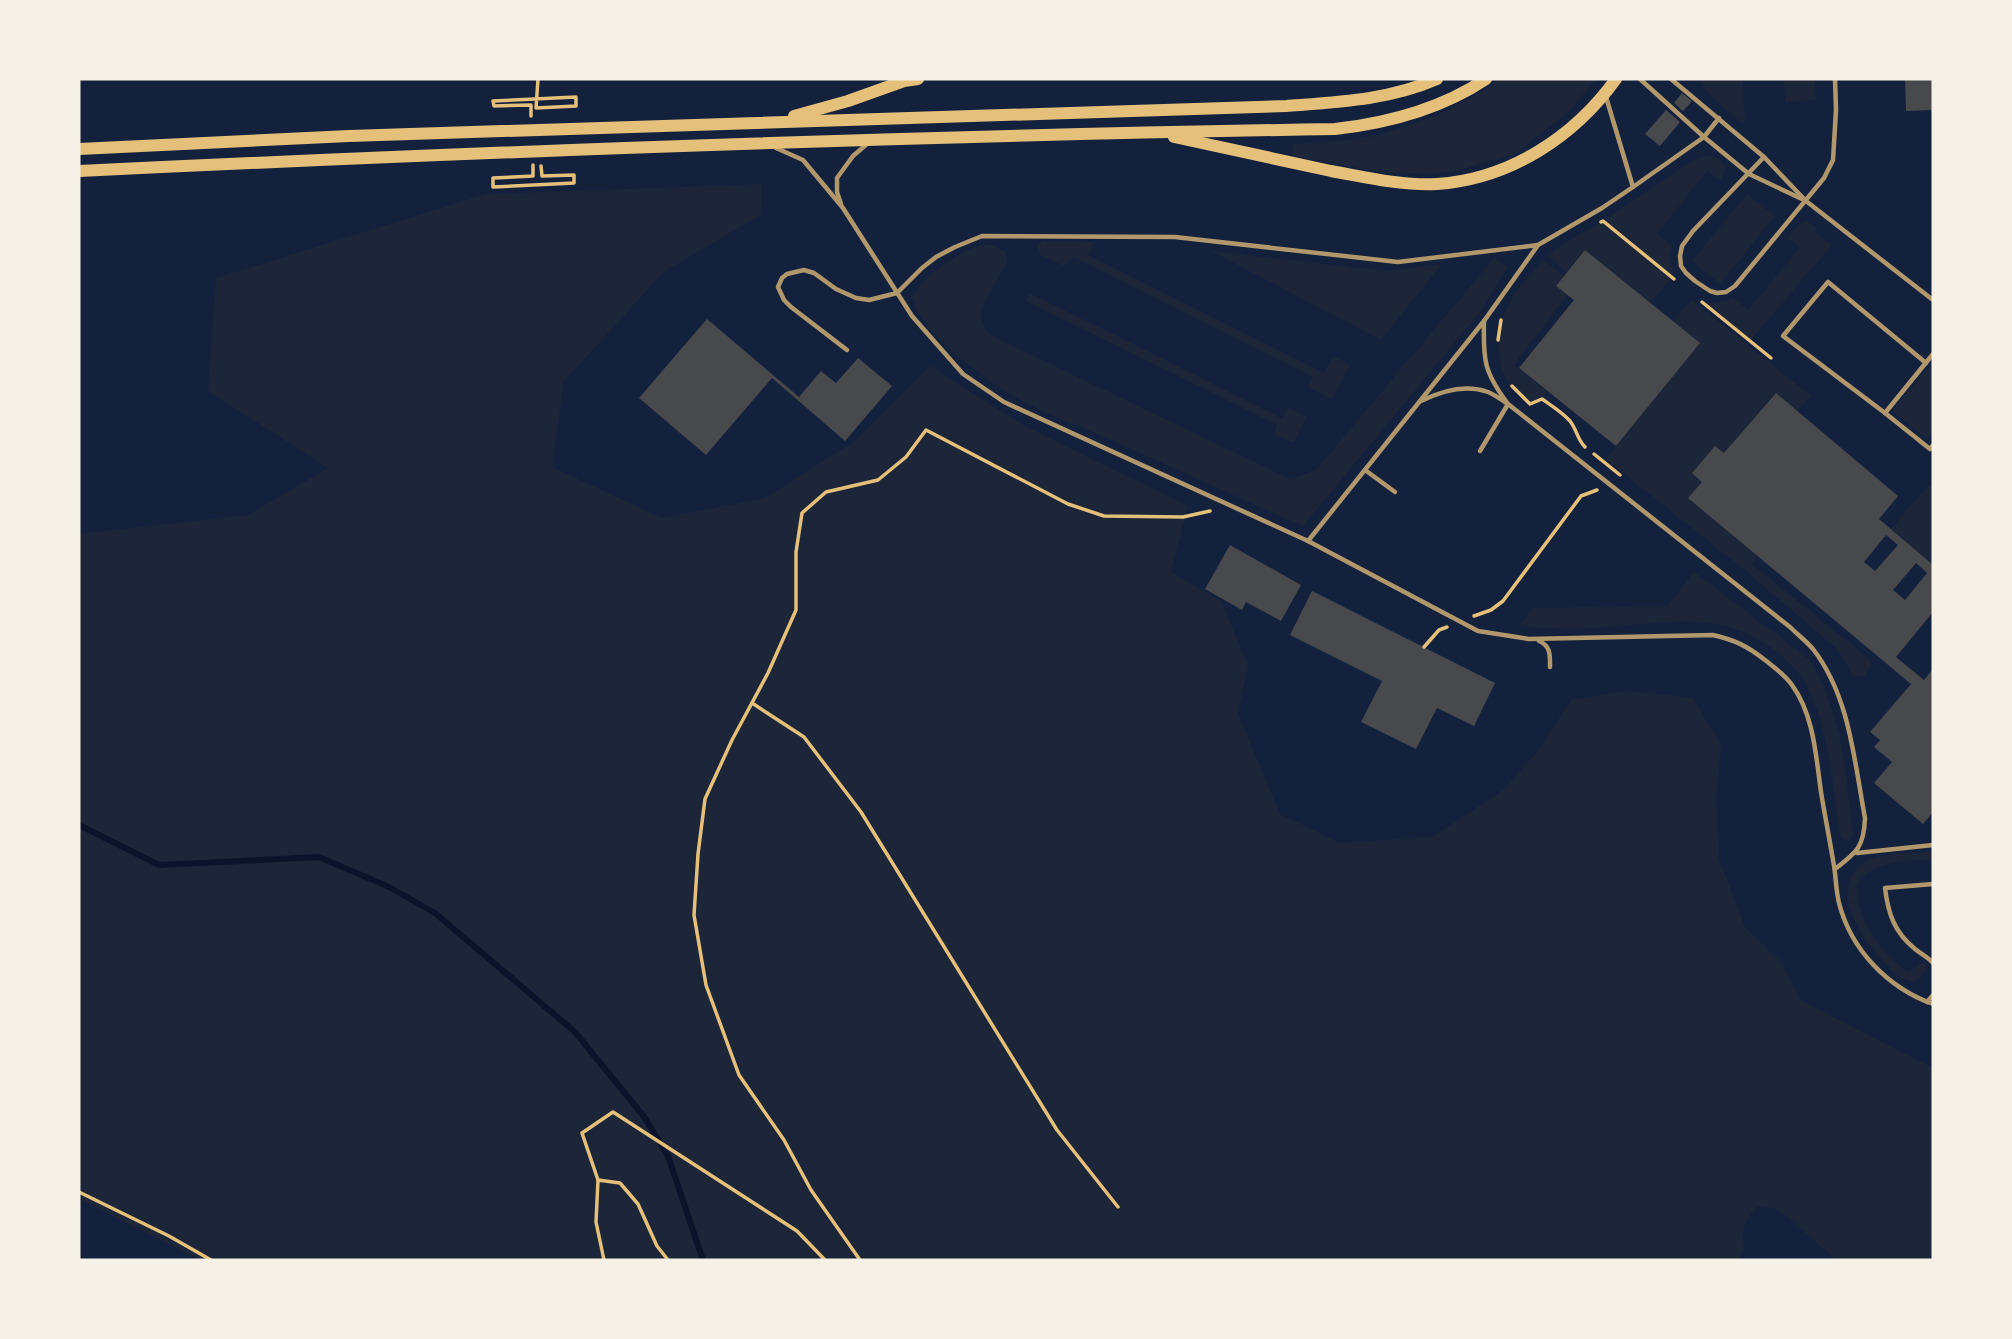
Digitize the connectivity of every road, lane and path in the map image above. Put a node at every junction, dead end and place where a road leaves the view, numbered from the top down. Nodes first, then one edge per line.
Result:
1 (538, 79) edge
2 (918, 79) edge
3 (1437, 79) edge
4 (1486, 79) edge
5 (1616, 79) edge
6 (1640, 79) edge
7 (1671, 79) edge
8 (1835, 79) edge
9 (1605, 94) junction
10 (536, 108) dead end
11 (1719, 118) junction
12 (774, 122) junction
13 (1152, 132) junction
14 (1704, 137) junction
15 (871, 141) junction
16 (767, 144) junction
17 (79, 149) edge
18 (1763, 157) junction
19 (79, 171) edge
20 (1749, 174) junction
21 (1633, 187) junction
22 (1806, 201) junction
23 (843, 208) junction
24 (1592, 227) dead end
25 (1538, 245) junction
26 (1681, 285) dead end
27 (897, 293) junction
28 (1695, 296) dead end
29 (1933, 300) edge
30 (1503, 316) dead end
31 (1484, 321) junction
32 (1497, 346) dead end
33 (847, 350) dead end
34 (1933, 355) edge
35 (1771, 358) dead end
36 (1926, 363) junction
37 (1507, 380) dead end
38 (1417, 403) junction
39 (1508, 404) junction
40 (1885, 413) junction
41 (1932, 448) edge
42 (1480, 451) dead end
43 (1366, 470) junction
44 (1626, 479) dead end
45 (1598, 489) dead end
46 (1395, 492) dead end
47 (1231, 506) junction
48 (1308, 541) junction
49 (1460, 622) junction
50 (1535, 639) junction
51 (1424, 648) dead end
52 (1550, 667) dead end
53 (752, 702) junction
54 (1933, 845) edge
55 (1856, 853) junction
56 (1835, 869) junction
57 (1933, 884) edge
58 (1933, 962) edge
59 (1933, 995) edge
60 (1930, 1003) edge
61 (598, 1180) junction
62 (79, 1192) edge
63 (1118, 1207) dead end
64 (211, 1260) edge
65 (604, 1260) edge
66 (668, 1260) edge
67 (825, 1260) edge
68 (860, 1260) edge

1 - 10 path
2 - 12 main road
3 - 12 main road
4 - 13 main road
5 - 9 main road
6 - 14 lane
7 - 11 lane
8 - 22 lane
9 - 13 main road
9 - 21 lane
11 - 14 lane
11 - 18 lane
12 - 17 main road
13 - 15 main road
14 - 20 lane
14 - 21 lane
15 - 16 main road
15 - 23 lane
16 - 19 main road
16 - 23 lane
18 - 20 lane
18 - 22 lane
20 - 22 lane
20 - 22 lane
21 - 25 lane
22 - 29 lane
23 - 27 lane
24 - 26 path
25 - 27 lane
25 - 31 lane
27 - 33 lane
27 - 47 lane
28 - 35 path
30 - 32 path
31 - 38 lane
31 - 39 lane
34 - 36 lane
36 - 40 lane
36 - 40 lane
37 - 44 path
38 - 39 lane
38 - 43 lane
39 - 42 lane
39 - 55 lane
40 - 41 lane
43 - 46 lane
43 - 48 lane
45 - 49 path
47 - 48 lane
47 - 53 path
48 - 49 lane
49 - 50 lane
49 - 51 path
50 - 52 lane
50 - 56 lane
53 - 63 path
53 - 68 path
54 - 55 lane
55 - 56 lane
56 - 60 lane
57 - 58 lane
59 - 60 lane
61 - 65 path
61 - 66 path
61 - 67 path
62 - 64 path

